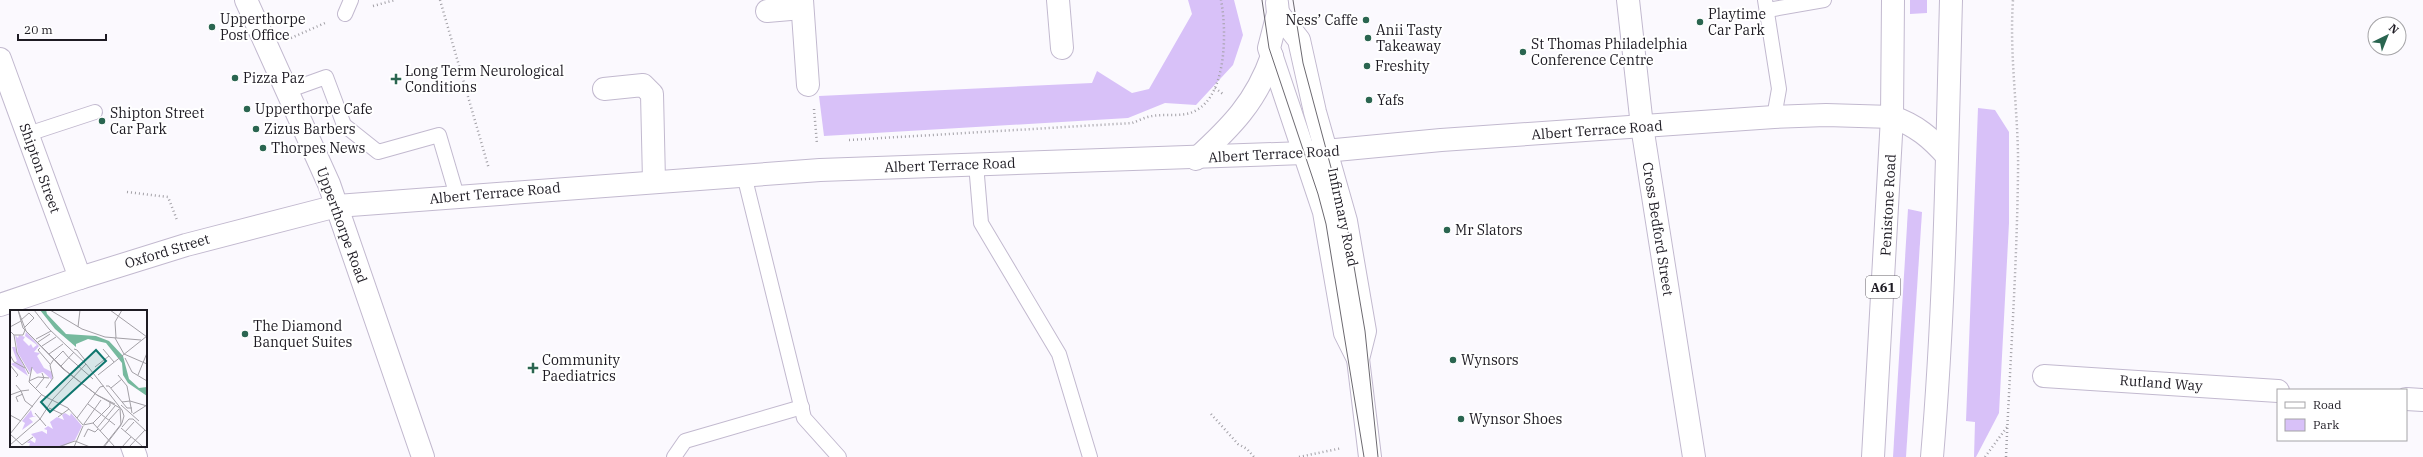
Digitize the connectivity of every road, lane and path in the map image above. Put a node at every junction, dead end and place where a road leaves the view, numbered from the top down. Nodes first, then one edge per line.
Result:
1 (246, 0) edge
2 (352, 0) edge
3 (440, 0) edge
4 (1058, 0) edge
5 (1221, 0) edge
6 (1628, 0) edge
7 (1824, 0) edge
8 (1893, 0) edge
9 (1951, 0) edge
10 (2013, 0) edge
11 (802, 4) edge
12 (1766, 5) edge
13 (1277, 6) edge
14 (767, 11) dead end
15 (346, 14) dead end
16 (1062, 48) dead end
17 (1272, 56) junction
18 (0, 59) edge
19 (808, 85) joint
20 (604, 89) dead end
21 (287, 91) junction
22 (94, 112) dead end
23 (1774, 117) junction
24 (1892, 117) junction
25 (1642, 126) junction
26 (28, 134) junction
27 (848, 141) dead end
28 (825, 142) dead end
29 (1328, 152) junction
30 (1304, 153) junction
31 (1947, 156) junction
32 (1196, 159) junction
33 (976, 164) junction
34 (744, 175) junction
35 (654, 181) junction
36 (127, 192) dead end
37 (496, 193) junction
38 (457, 196) junction
39 (337, 206) junction
40 (186, 245) junction
41 (80, 278) junction
42 (0, 305) edge
43 (1358, 359) junction
44 (2044, 376) dead end
45 (2277, 391) edge
46 (2407, 399) edge
47 (2423, 400) edge
48 (802, 407) junction
49 (1211, 414) dead end
50 (2007, 426) junction
51 (132, 447) edge
52 (1369, 451) edge
53 (136, 457) edge
54 (423, 457) edge
55 (674, 457) edge
56 (839, 457) edge
57 (1090, 457) edge
58 (1254, 457) edge
59 (1299, 457) edge
60 (1694, 457) edge
61 (1873, 457) edge
62 (1932, 457) edge
63 (1985, 457) edge
64 (2006, 457) edge

1 - 21 main road, Upperthorpe Road
2 - 15 lane
3 - 37 path
4 - 16 main road
5 - 27 path
6 - 25 main road, Cross Bedford Street
7 - 12 lane
8 - 24 main road, Penistone Road / A61
9 - 31 main road
10 - 50 path
11 - 14 main road
11 - 19 main road
12 - 23 lane
13 - 17 main road, Infirmary Road
13 - 29 main road, Infirmary Road
17 - 30 main road, Infirmary Road
17 - 32 main road
18 - 26 main road, Shipton Street
19 - 28 path
20 - 35 main road
21 - 38 lane
21 - 39 main road, Upperthorpe Road
22 - 26 lane
23 - 24 main road, Albert Terrace Road
23 - 25 main road, Albert Terrace Road
24 - 31 main road, Albert Terrace Road
24 - 61 main road, Penistone Road / A61
25 - 29 main road, Albert Terrace Road
25 - 60 main road, Cross Bedford Street
26 - 41 main road, Shipton Street
29 - 30 main road, Albert Terrace Road
29 - 43 main road, Infirmary Road
30 - 32 main road, Albert Terrace Road
30 - 43 main road, Infirmary Road
31 - 62 main road
32 - 33 main road, Albert Terrace Road
33 - 34 main road, Albert Terrace Road
33 - 57 lane
34 - 35 main road, Albert Terrace Road
34 - 48 lane
35 - 37 main road, Albert Terrace Road
36 - 40 path
37 - 38 main road, Albert Terrace Road
38 - 39 main road, Albert Terrace Road
39 - 40 main road, Oxford Street
39 - 54 main road, Upperthorpe Road
40 - 41 main road, Oxford Street
41 - 42 main road, Oxford Street
43 - 52 main road, Infirmary Road
44 - 45 main road, Rutland Way
46 - 47 main road
48 - 55 lane
48 - 56 lane
49 - 58 path
50 - 63 path
50 - 64 path
51 - 53 main road
52 - 59 path

